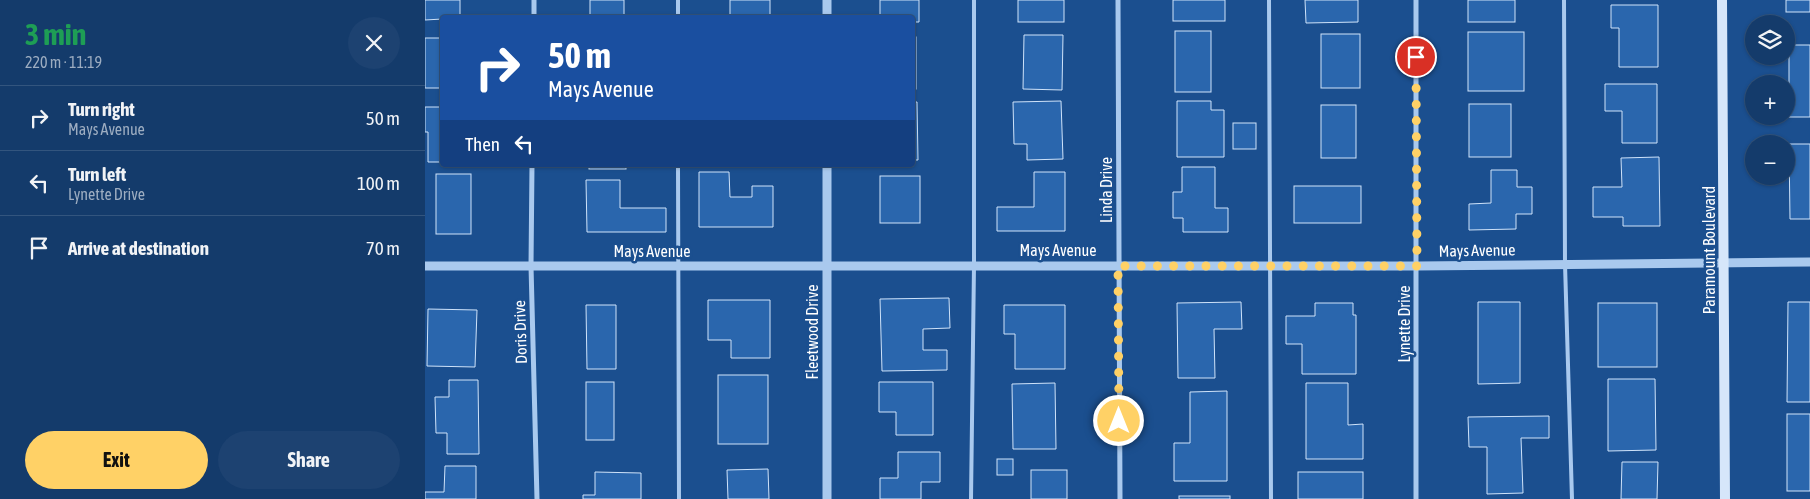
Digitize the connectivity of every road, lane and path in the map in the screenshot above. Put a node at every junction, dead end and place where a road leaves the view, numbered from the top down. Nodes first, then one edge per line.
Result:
1 (534, 0) edge
2 (678, 0) edge
3 (827, 0) edge
4 (975, 0) edge
5 (1118, 0) edge
6 (1269, 0) edge
7 (1416, 0) edge
8 (1564, 0) edge
9 (1722, 0) edge
10 (534, 15) edge
11 (678, 15) edge
12 (827, 15) edge
13 (532, 167) edge
14 (678, 167) edge
15 (827, 167) edge
16 (1724, 261) junction
17 (1810, 262) edge
18 (1565, 264) junction
19 (827, 265) junction
20 (974, 265) junction
21 (425, 266) edge
22 (531, 266) junction
23 (678, 266) junction
24 (1118, 266) junction
25 (1269, 266) junction
26 (1417, 266) junction
27 (537, 499) edge
28 (679, 499) edge
29 (827, 499) edge
30 (971, 499) edge
31 (1120, 499) edge
32 (1271, 499) edge
33 (1415, 499) edge
34 (1572, 499) edge
35 (1725, 499) edge

1 - 10 street
2 - 11 lane
3 - 12 street
4 - 20 lane
5 - 24 street, Linda Drive
6 - 25 lane
7 - 26 street, Lynette Drive
8 - 18 lane
9 - 16 main road, Paramount Boulevard
13 - 22 street, Doris Drive
14 - 23 lane
15 - 19 street, Fleetwood Drive
16 - 17 street, Mays Avenue
16 - 18 street, Mays Avenue
16 - 35 main road, Paramount Boulevard
18 - 26 street, Mays Avenue
18 - 34 lane
19 - 20 street, Mays Avenue
19 - 23 street, Mays Avenue
19 - 29 street, Fleetwood Drive
20 - 24 street, Mays Avenue
20 - 30 lane
21 - 22 street, Mays Avenue
22 - 23 street, Mays Avenue
22 - 27 street, Doris Drive
23 - 28 lane
24 - 25 street, Mays Avenue
24 - 31 street, Linda Drive
25 - 26 street, Mays Avenue
25 - 32 lane
26 - 33 street, Lynette Drive

